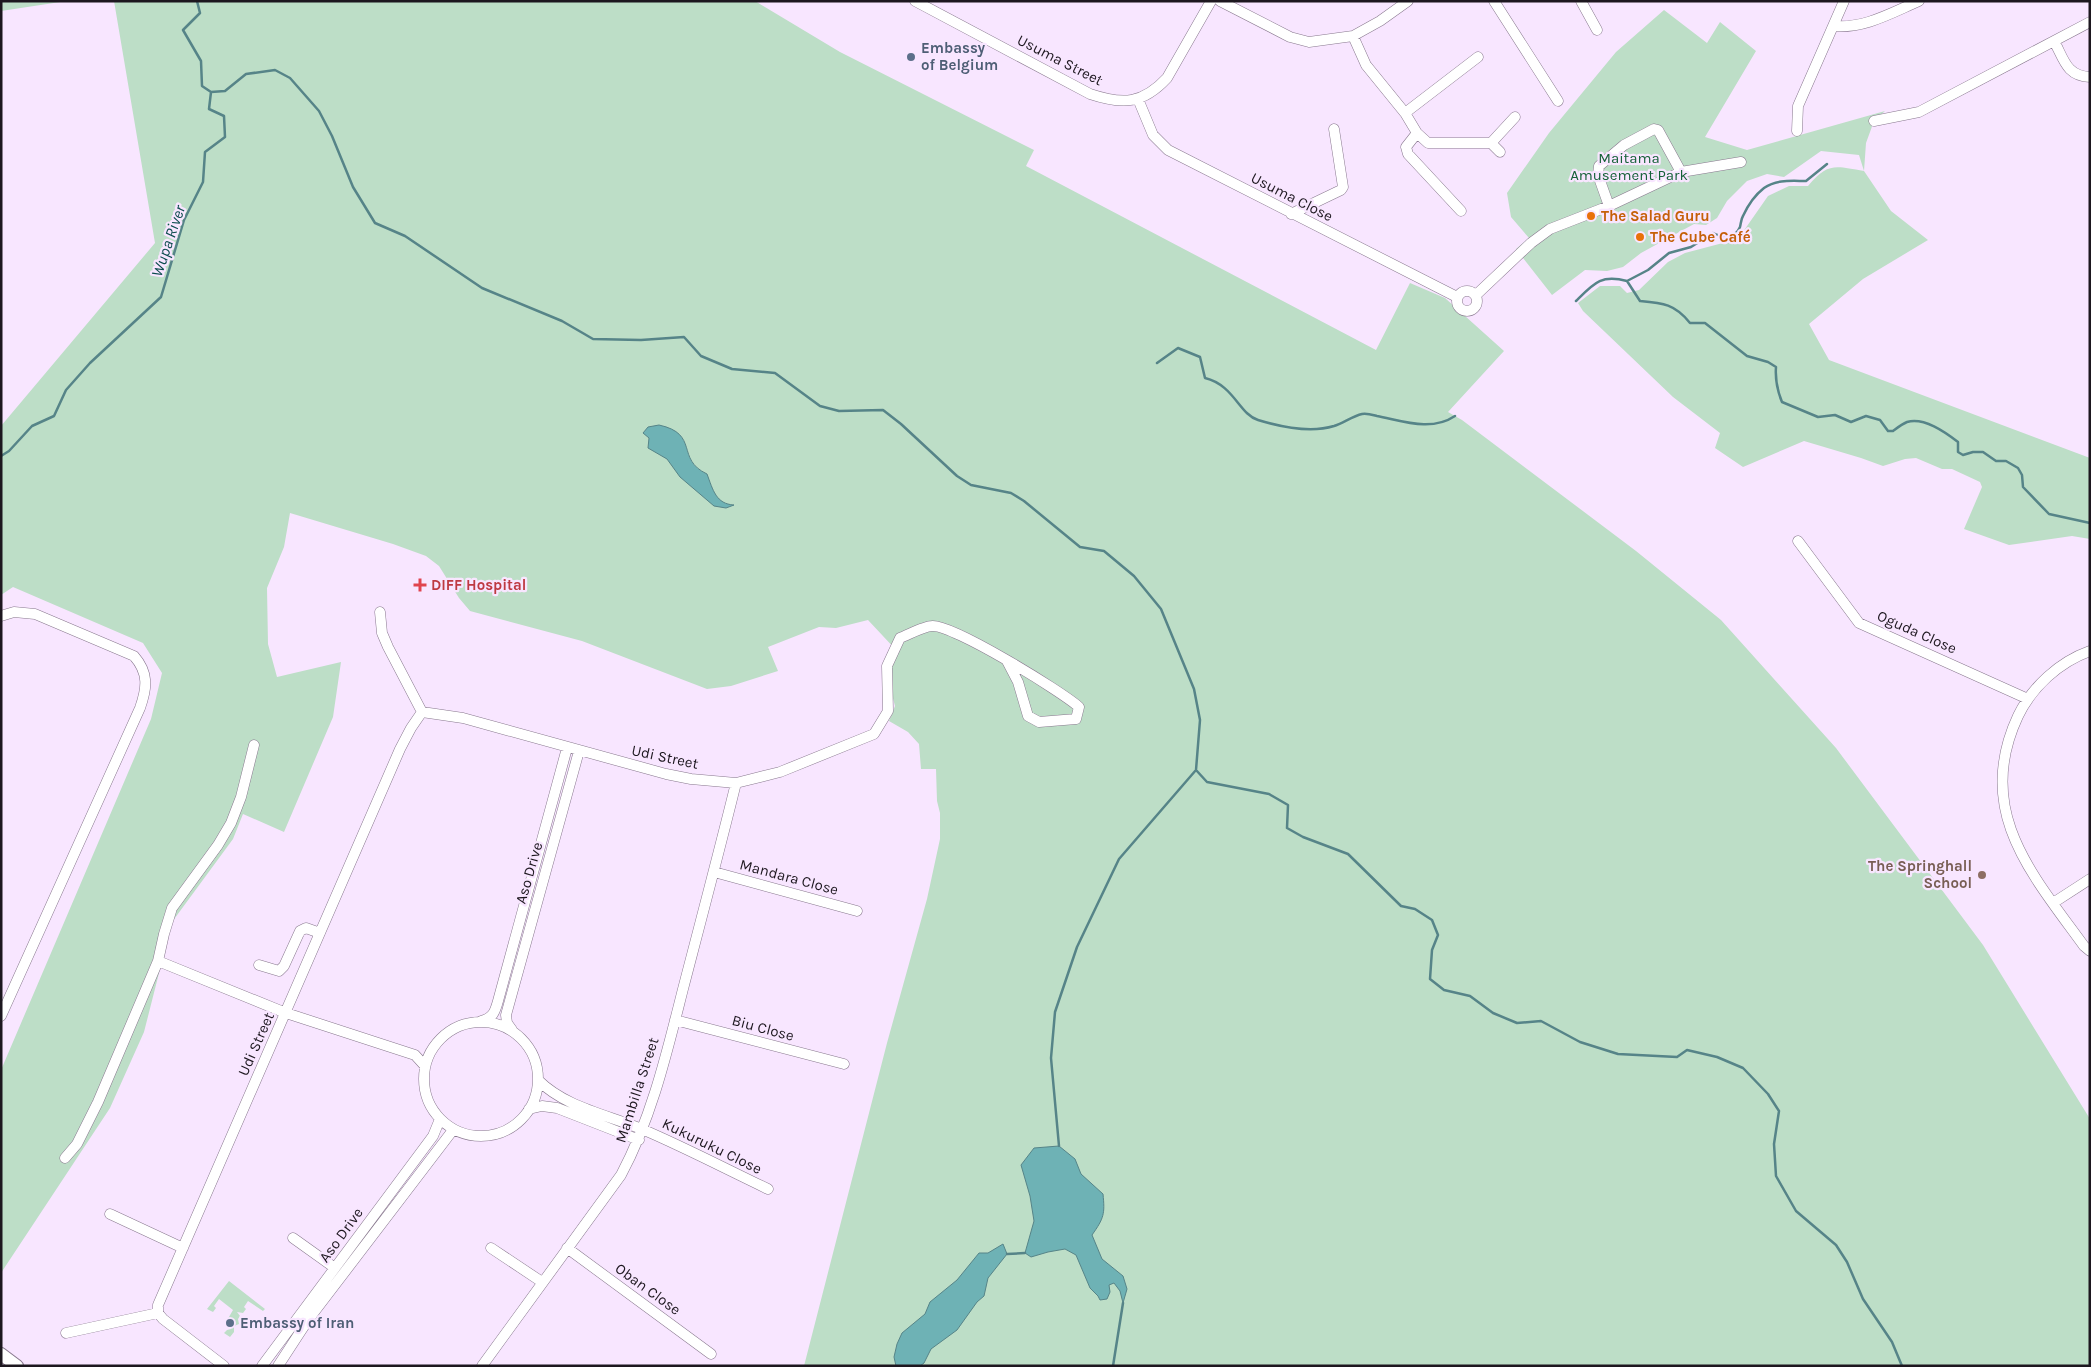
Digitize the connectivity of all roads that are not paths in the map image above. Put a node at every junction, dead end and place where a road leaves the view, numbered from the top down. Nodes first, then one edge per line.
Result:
1 (915, 1) edge
2 (1212, 1) edge
3 (1220, 1) edge
4 (1408, 1) edge
5 (1494, 1) edge
6 (1581, 1) edge
7 (1844, 1) edge
8 (1919, 1) edge
9 (2090, 22) edge
10 (1833, 26) junction
11 (1597, 30) dead end
12 (1352, 36) junction
13 (2054, 41) junction
14 (1478, 57) dead end
15 (2090, 77) edge
16 (1138, 99) junction
17 (1558, 101) dead end
18 (1405, 113) junction
19 (1515, 117) dead end
20 (1874, 121) dead end
21 (1334, 130) dead end
22 (1798, 131) dead end
23 (1417, 133) junction
24 (1490, 143) junction
25 (1500, 152) dead end
26 (1741, 162) dead end
27 (1681, 172) junction
28 (1608, 206) junction
29 (1461, 211) dead end
30 (1291, 214) junction
31 (1476, 295) junction
32 (1457, 297) junction
33 (1798, 541) dead end
34 (380, 612) dead end
35 (1, 616) edge
36 (2090, 651) edge
37 (1007, 661) junction
38 (2028, 699) junction
39 (422, 712) junction
40 (254, 745) dead end
41 (567, 748) junction
42 (579, 751) junction
43 (736, 783) junction
44 (714, 872) junction
45 (2090, 879) edge
46 (2053, 903) junction
47 (857, 911) dead end
48 (320, 933) junction
49 (2090, 951) edge
50 (158, 961) junction
51 (260, 965) dead end
52 (286, 1013) junction
53 (1, 1016) edge
54 (675, 1020) junction
55 (481, 1022) junction
56 (512, 1031) junction
57 (844, 1064) dead end
58 (425, 1066) junction
59 (538, 1080) junction
60 (530, 1109) junction
61 (440, 1119) junction
62 (453, 1130) junction
63 (643, 1130) junction
64 (639, 1140) junction
65 (65, 1158) dead end
66 (768, 1189) dead end
67 (110, 1214) dead end
68 (293, 1238) dead end
69 (183, 1248) junction
70 (491, 1248) dead end
71 (567, 1248) junction
72 (335, 1268) junction
73 (542, 1282) junction
74 (158, 1313) junction
75 (66, 1333) dead end
76 (1, 1354) edge
77 (711, 1354) dead end
78 (17, 1366) edge
79 (224, 1366) edge
80 (262, 1366) edge
81 (278, 1366) edge
82 (482, 1366) edge

1 - 16 street, Usuma Street
2 - 16 street, Usuma Street
3 - 12 street
4 - 12 street
5 - 17 street
6 - 11 street
7 - 10 street
8 - 10 street
9 - 13 street
10 - 22 street
12 - 18 street
13 - 15 street
13 - 20 street
14 - 18 street
16 - 30 street, Usuma Close
18 - 23 street
19 - 24 street
21 - 30 street
23 - 24 street
23 - 29 street
24 - 25 street
26 - 27 street, Usuma Close
27 - 28 street, Usuma Close
27 - 28 street
28 - 31 street, Usuma Close
30 - 32 street, Usuma Close
31 - 32 street
31 - 32 street, Usuma Close
33 - 38 street, Oguda Close
34 - 39 street
35 - 53 street
36 - 38 street
37 - 37 street
37 - 43 street, Udi Street
38 - 46 street
39 - 41 street, Udi Street
39 - 48 street, Udi Street
40 - 50 street
41 - 42 street, Udi Street
41 - 55 street, Aso Drive
42 - 43 street, Udi Street
42 - 56 street, Aso Drive
43 - 44 street, Mambilla Street
44 - 47 street, Mandara Close
44 - 54 street, Mambilla Street
45 - 46 street
46 - 49 street
48 - 51 street
48 - 52 street, Udi Street
50 - 52 street
50 - 65 street
52 - 58 street
52 - 69 street, Udi Street
54 - 57 street, Biu Close
54 - 63 street, Mambilla Street
55 - 56 street
55 - 58 street
56 - 59 street
58 - 61 street
59 - 60 street
59 - 63 street, Kukuruku Close
60 - 62 street
60 - 64 street
61 - 62 street
61 - 72 street, Aso Drive
62 - 81 street, Aso Drive
63 - 64 street, Mambilla Street
63 - 66 street, Kukuruku Close
64 - 71 street, Mambilla Street
67 - 69 street
68 - 72 street
69 - 74 street, Udi Street
70 - 73 street
71 - 73 street, Mambilla Street
71 - 77 street, Oban Close
72 - 80 street, Aso Drive
73 - 82 street, Mambilla Street
74 - 75 street
74 - 79 street
76 - 78 main road

